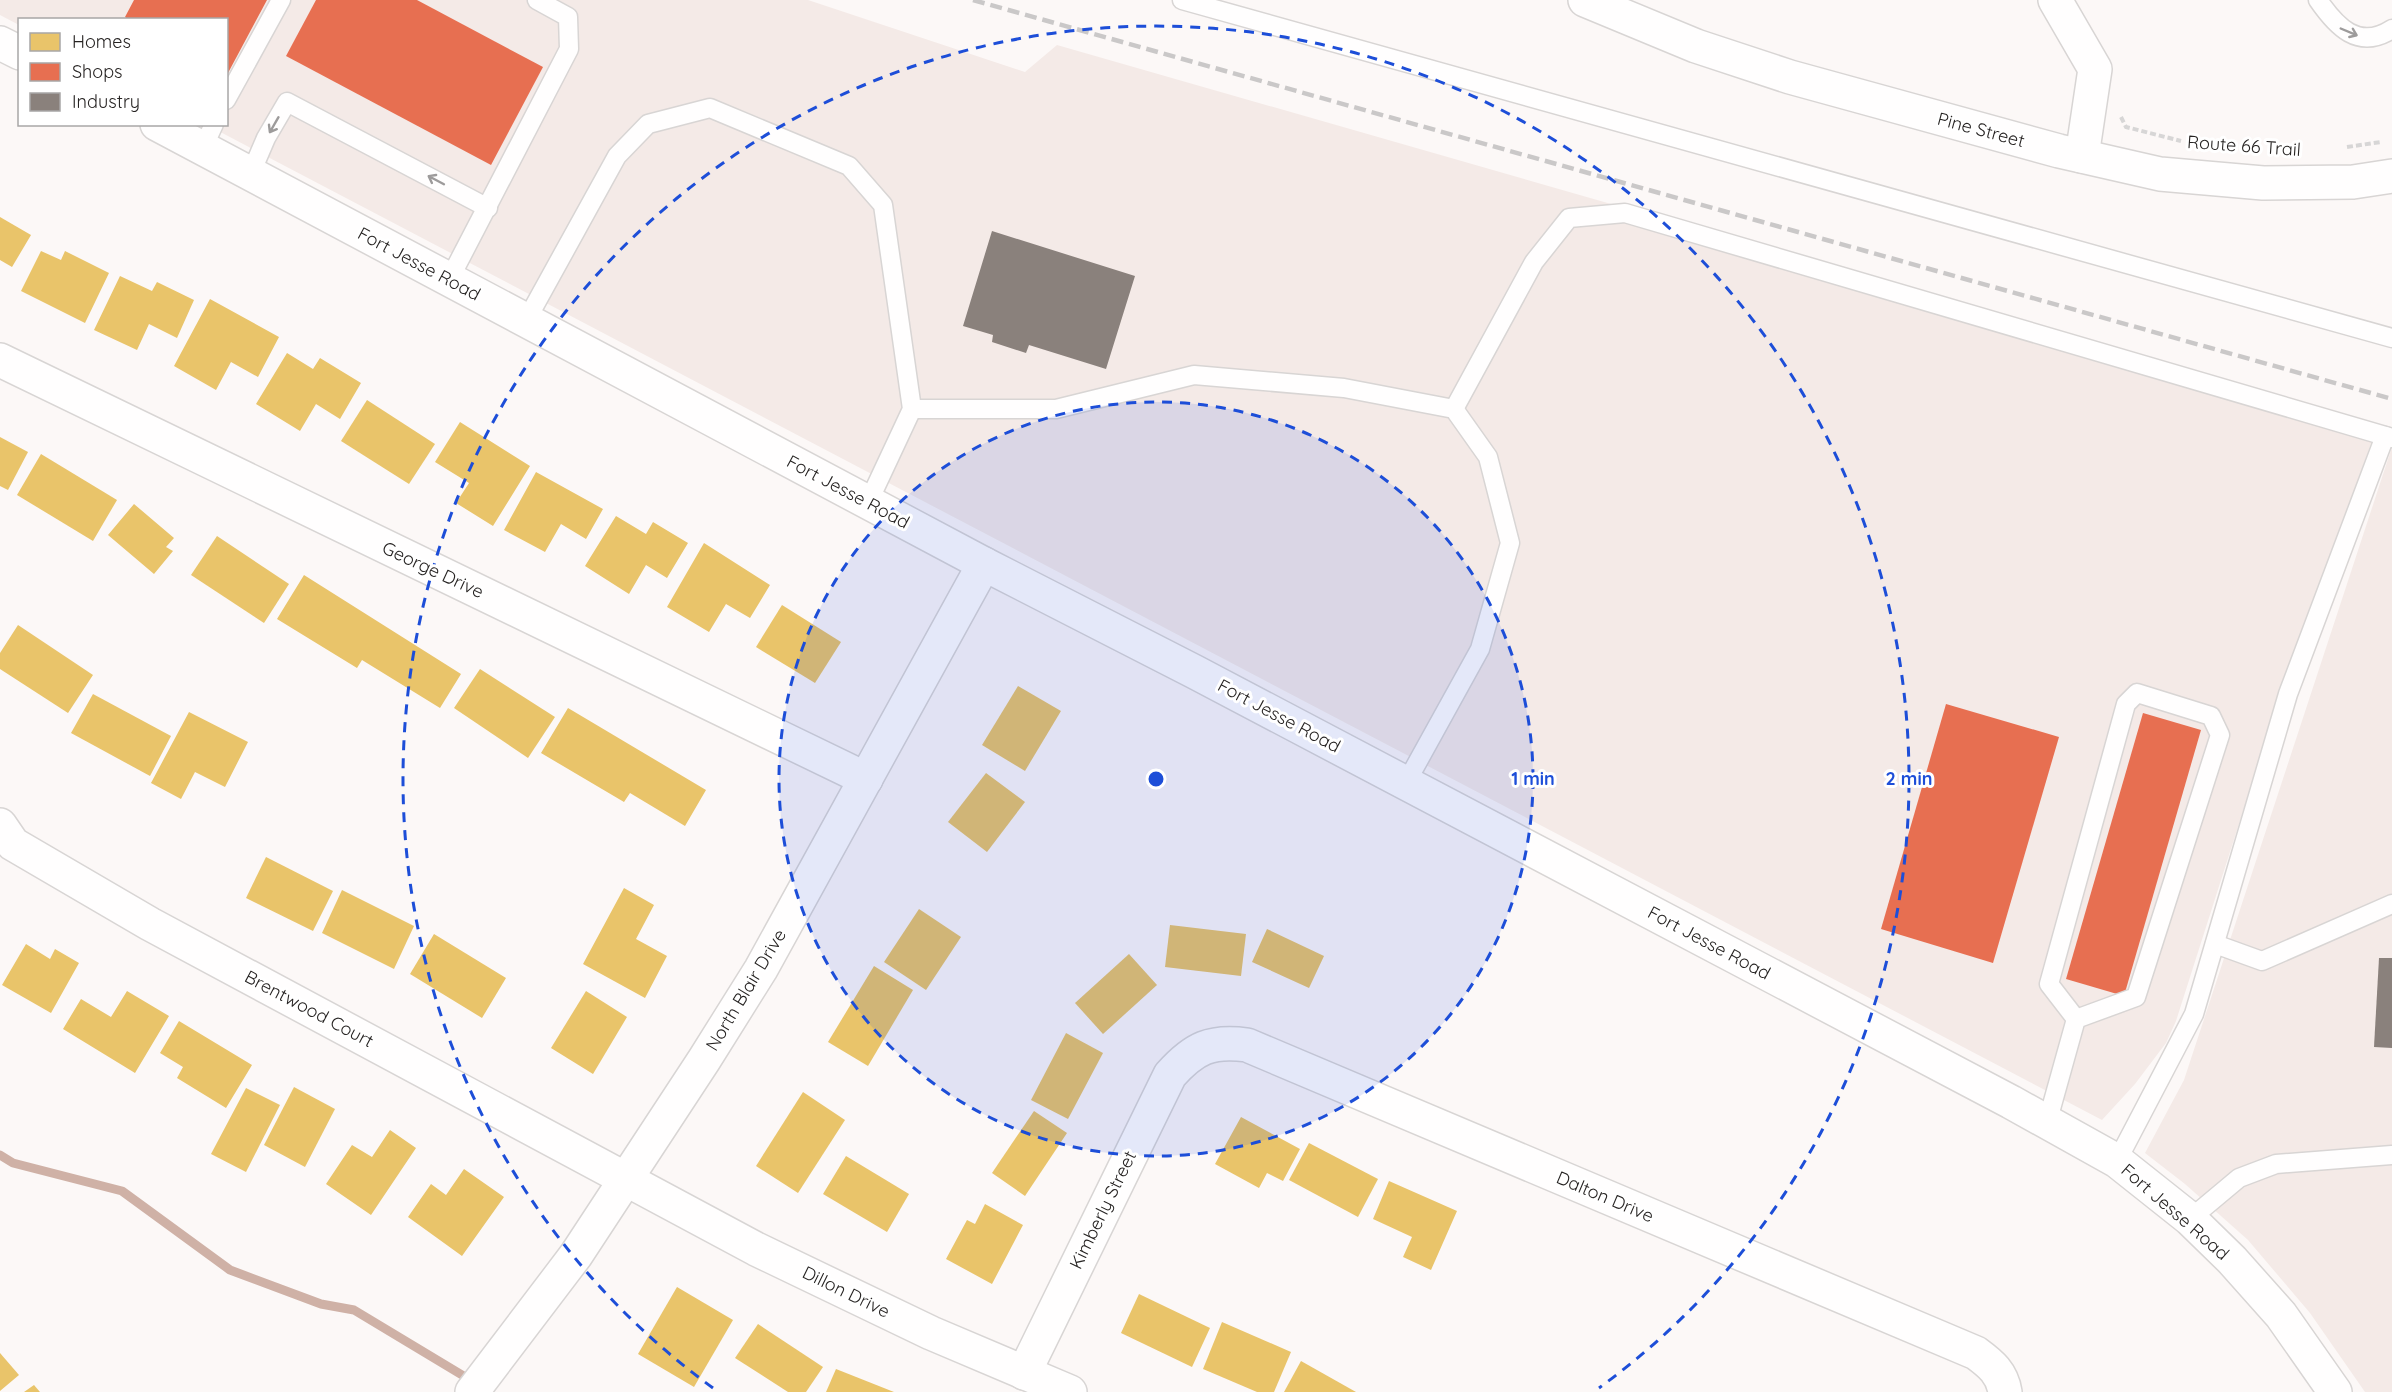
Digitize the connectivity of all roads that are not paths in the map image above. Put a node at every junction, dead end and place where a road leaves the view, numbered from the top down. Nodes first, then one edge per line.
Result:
1 (281, 0) edge
2 (537, 0) edge
3 (1182, 0) edge
4 (1586, 0) edge
5 (2055, 0) edge
6 (2318, 0) edge
7 (2392, 29) edge
8 (0, 43) edge
9 (18, 52) edge
10 (228, 96) edge
11 (166, 126) edge
12 (208, 136) edge
13 (2082, 156) junction
14 (251, 173) junction
15 (2392, 176) edge
16 (488, 208) junction
17 (449, 280) junction
18 (526, 321) junction
19 (2392, 338) edge
20 (0, 360) edge
21 (912, 409) junction
22 (1454, 409) junction
23 (2388, 437) edge
24 (868, 503) junction
25 (984, 564) junction
26 (866, 779) junction
27 (1406, 783) junction
28 (0, 825) edge
29 (2392, 904) edge
30 (2214, 944) junction
31 (2076, 1019) junction
32 (1191, 1053) joint
33 (2047, 1123) junction
34 (2392, 1155) edge
35 (2117, 1161) junction
36 (627, 1180) junction
37 (2190, 1219) junction
38 (1024, 1372) junction
39 (2005, 1389) edge
40 (472, 1392) edge
41 (1070, 1392) edge
42 (2335, 1392) edge

1 - 10 lane
2 - 16 lane
3 - 19 lane
4 - 13 street, Pine Street
5 - 13 street
6 -> 7 lane
8 - 9 street
11 - 12 street, Fort Jesse Road
12 - 14 street, Fort Jesse Road
13 - 15 street, Pine Street
16 -> 14 lane
14 - 17 street, Fort Jesse Road
16 - 17 lane
17 - 18 street, Fort Jesse Road
18 - 21 lane
18 - 24 street, Fort Jesse Road
20 - 26 street, George Drive
21 - 22 lane
21 - 24 lane
22 - 23 lane
22 - 27 lane
23 - 30 lane
24 - 25 street, Fort Jesse Road
25 - 26 street, North Blair Drive
25 - 27 street, Fort Jesse Road
26 - 36 street, North Blair Drive
27 - 33 street, Fort Jesse Road
28 - 36 street, Brentwood Court
29 - 30 lane
30 - 35 lane
31 - 31 lane
31 - 33 lane
32 - 38 street, Kimberly Street
32 - 39 street, Dalton Drive
33 - 35 street, Fort Jesse Road
34 - 37 lane
35 - 37 street, Fort Jesse Road
36 - 38 street, Dillon Drive
36 - 40 street, North Blair Drive
37 - 42 street, Fort Jesse Road
38 - 41 street, Dillon Drive

